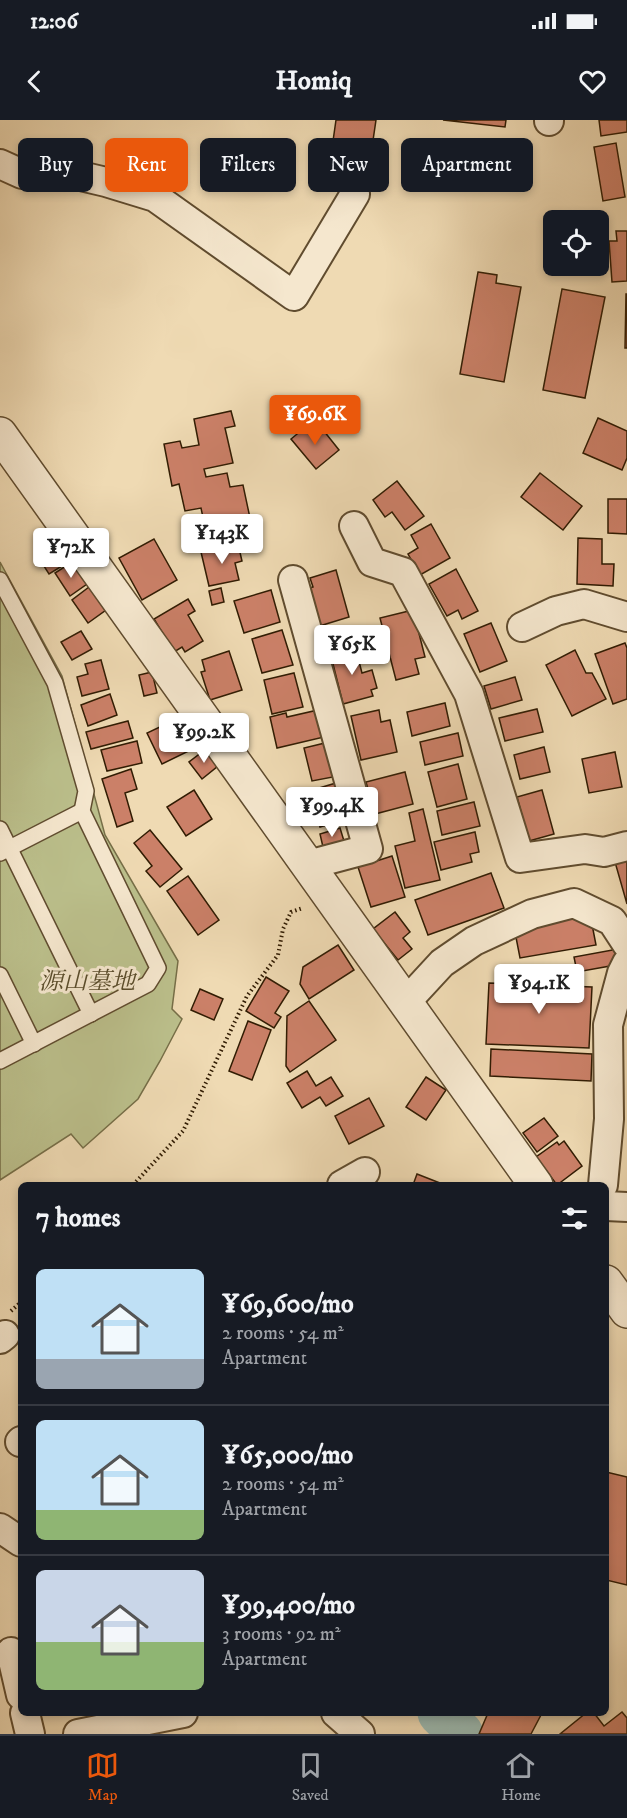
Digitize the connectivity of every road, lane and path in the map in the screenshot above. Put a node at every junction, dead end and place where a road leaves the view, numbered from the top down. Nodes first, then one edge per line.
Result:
1 (0, 164) edge
2 (355, 194) dead end
3 (0, 434) edge
4 (354, 526) dead end
5 (0, 580) edge
6 (293, 580) dead end
7 (627, 617) edge
8 (522, 627) dead end
9 (81, 811) junction
10 (0, 829) edge
11 (627, 846) edge
12 (5, 851) edge
13 (308, 865) junction
14 (331, 898) junction
15 (627, 944) edge
16 (627, 963) edge
17 (0, 975) edge
18 (406, 1002) junction
19 (91, 1014) junction
20 (34, 1044) junction
21 (0, 1061) edge
22 (136, 1182) edge
23 (534, 1182) edge
24 (603, 1182) edge
25 (609, 1206) edge
26 (627, 1207) edge
27 (609, 1286) edge
28 (627, 1311) edge
29 (0, 1528) edge
30 (18, 1540) edge
31 (11, 1652) dead end
32 (18, 1682) edge
33 (26, 1716) edge
34 (168, 1716) edge
35 (339, 1716) edge
36 (30, 1734) edge
37 (78, 1734) edge
38 (360, 1734) edge

1 - 2 street
3 - 13 street
4 - 11 street
5 - 9 lane
6 - 13 street
7 - 8 street
9 - 12 lane
9 - 19 lane
10 - 12 lane
12 - 19 lane
13 - 14 street
14 - 18 street
14 - 22 path
15 - 18 street
16 - 24 street
17 - 20 lane
18 - 23 street
19 - 20 lane
20 - 21 lane
25 - 26 street
27 - 28 street
29 - 30 street
31 - 32 street
33 - 36 street
34 - 37 street
35 - 38 street

